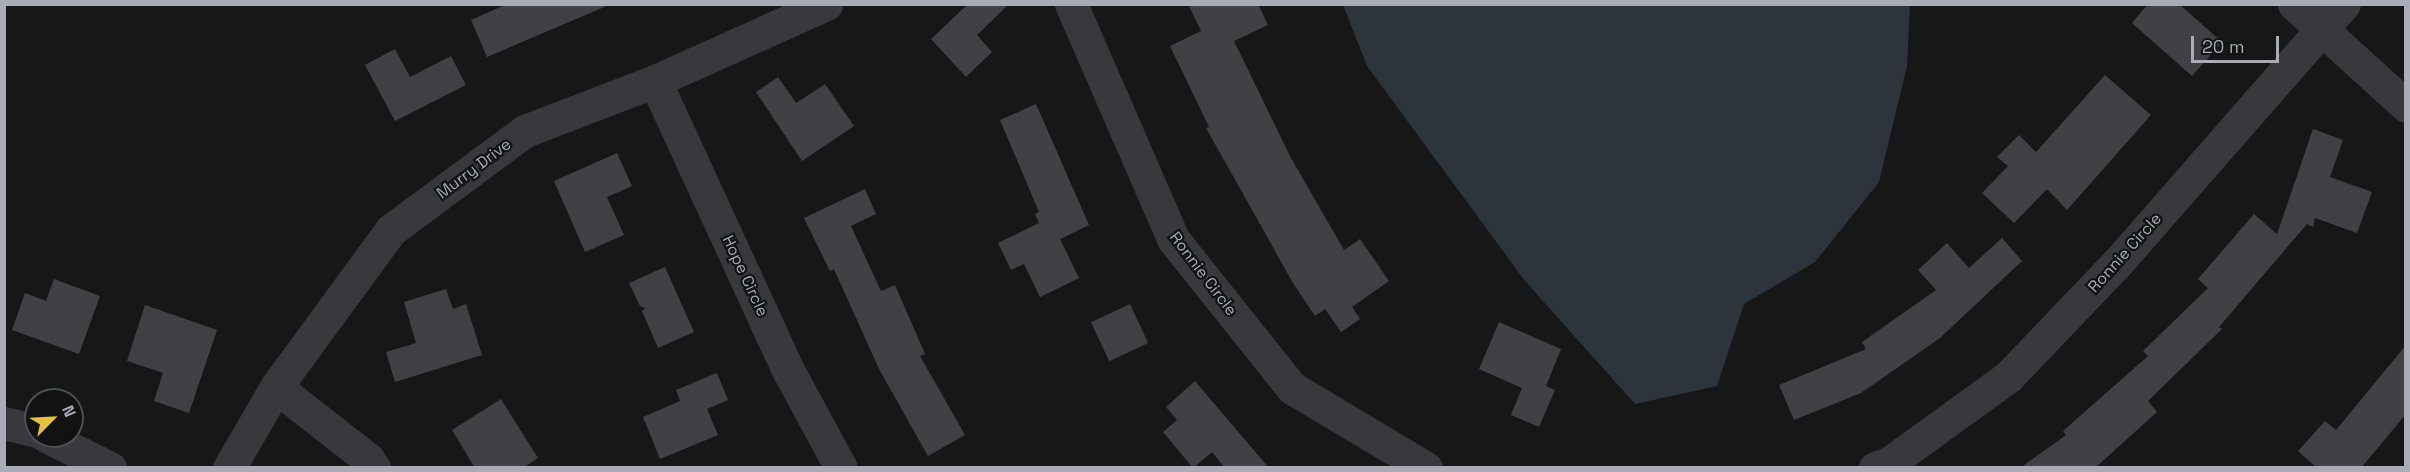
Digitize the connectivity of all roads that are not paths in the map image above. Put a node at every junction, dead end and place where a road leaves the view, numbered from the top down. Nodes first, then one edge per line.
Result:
1 (826, 4) edge
2 (1071, 4) edge
3 (2294, 4) edge
4 (2344, 4) edge
5 (2322, 29) junction
6 (655, 81) junction
7 (2406, 106) edge
8 (276, 387) junction
9 (4, 423) edge
10 (24, 428) edge
11 (69, 448) edge
12 (110, 468) edge
13 (229, 468) edge
14 (374, 468) edge
15 (841, 468) edge
16 (1426, 468) edge
17 (1875, 468) edge

1 - 6 street, Murry Drive
2 - 16 street, Ronnie Circle
3 - 5 street
4 - 5 street, Ronnie Circle
5 - 7 street
5 - 17 street, Ronnie Circle
6 - 8 street, Murry Drive
6 - 15 street, Hope Circle
8 - 13 street, Murry Drive
8 - 14 street
9 - 10 street
11 - 12 street

